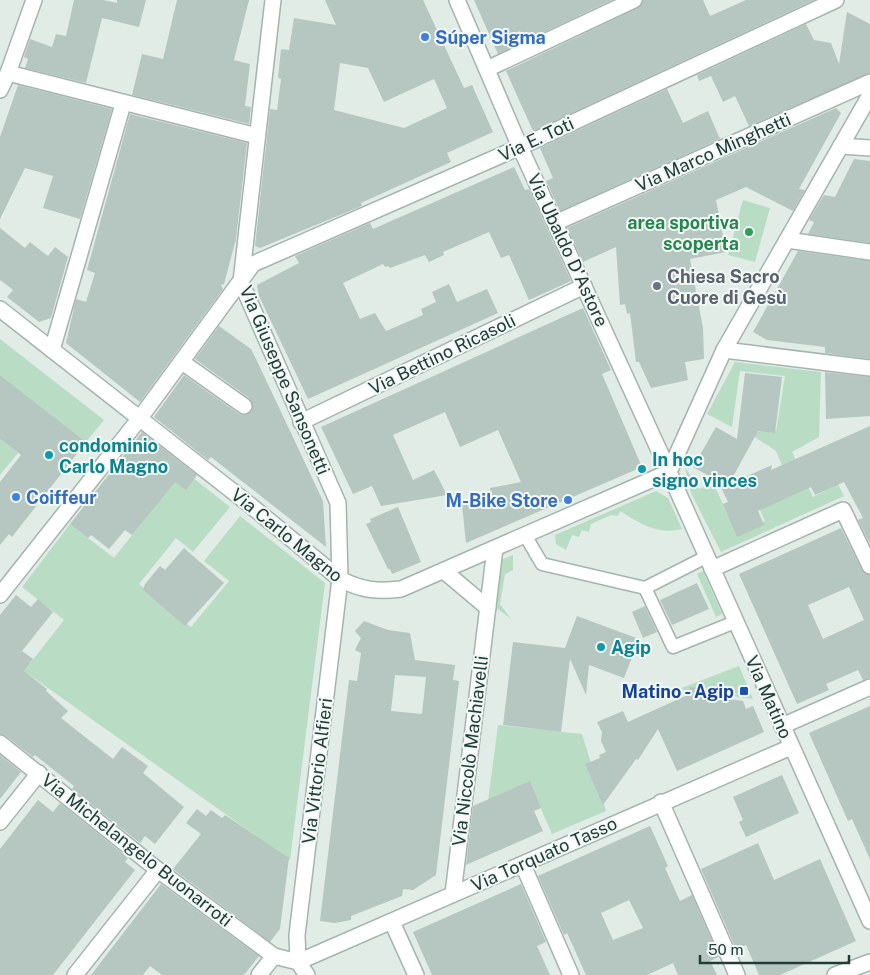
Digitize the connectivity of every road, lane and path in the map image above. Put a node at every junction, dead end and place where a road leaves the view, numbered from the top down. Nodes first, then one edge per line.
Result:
1 (34, 0) edge
2 (273, 0) edge
3 (457, 0) edge
4 (634, 0) edge
5 (836, 0) edge
6 (487, 69) junction
7 (8, 73) junction
8 (870, 82) edge
9 (0, 90) edge
10 (870, 95) edge
11 (123, 104) junction
12 (257, 136) junction
13 (842, 146) junction
14 (520, 147) junction
15 (870, 148) edge
16 (555, 223) junction
17 (787, 240) junction
18 (870, 252) edge
19 (241, 282) junction
20 (584, 286) junction
21 (0, 308) edge
22 (52, 350) junction
23 (724, 350) junction
24 (182, 362) junction
25 (870, 368) edge
26 (244, 406) dead end
27 (140, 418) junction
28 (301, 422) junction
29 (669, 472) junction
30 (524, 535) junction
31 (495, 548) junction
32 (709, 563) junction
33 (870, 566) edge
34 (444, 570) junction
35 (340, 579) junction
36 (645, 588) junction
37 (0, 595) edge
38 (488, 608) junction
39 (735, 622) junction
40 (870, 687) edge
41 (782, 726) junction
42 (0, 743) edge
43 (791, 747) junction
44 (39, 773) junction
45 (661, 802) junction
46 (0, 822) edge
47 (523, 865) junction
48 (158, 870) junction
49 (452, 894) junction
50 (870, 921) edge
51 (392, 922) junction
52 (274, 956) junction
53 (298, 962) junction
54 (870, 962) edge
55 (75, 975) edge
56 (260, 975) edge
57 (307, 975) edge
58 (416, 975) edge
59 (572, 975) edge
60 (737, 975) edge
61 (835, 975) edge

1 - 7 street
2 - 12 street, Via Giuseppe Sansonetti
3 - 6 street, Via Ubaldo D'Astore
4 - 6 street
5 - 14 street, Via E. Toti
6 - 14 street, Via Ubaldo D'Astore
7 - 9 street
7 - 11 street
8 - 16 street, Via Marco Minghetti
10 - 13 street
11 - 12 street
11 - 22 street
12 - 19 street, Via Giuseppe Sansonetti
13 - 15 street
13 - 17 street
14 - 16 street, Via Ubaldo D'Astore
14 - 19 street, Via E. Toti
16 - 20 street, Via Ubaldo D'Astore
17 - 18 street
17 - 23 street
19 - 24 street, Via E. Toti
19 - 28 street, Via Giuseppe Sansonetti
20 - 28 street, Via Bettino Ricasoli
20 - 29 street, Via Ubaldo D'Astore
21 - 22 street, Via Carlo Magno
22 - 27 street, Via Carlo Magno
23 - 25 street
23 - 29 street
24 - 26 street
24 - 27 street, Via E. Toti
27 - 35 street, Via Carlo Magno
27 - 37 street, Via E. Toti
28 - 35 street, Via Giuseppe Sansonetti
29 - 30 street, Via Carlo Magno
29 - 32 street, Via Matino
30 - 31 street, Via Carlo Magno
30 - 36 lane
31 - 34 street, Via Carlo Magno
31 - 38 street, Via Niccolò Machiavelli
32 - 33 street
32 - 36 lane
32 - 39 street, Via Matino
34 - 35 street, Via Carlo Magno
34 - 38 street
35 - 53 street, Via Vittorio Alfieri
36 - 39 lane
38 - 49 street, Via Niccolò Machiavelli
39 - 41 street, Via Matino
40 - 41 street
41 - 43 street, Via Matino
42 - 44 street, Via Michelangelo Buonarroti
43 - 45 street, Via Torquato Tasso
43 - 50 street, Via Matino
44 - 46 street
44 - 48 street, Via Michelangelo Buonarroti
45 - 47 street, Via Torquato Tasso
45 - 60 street
47 - 49 street, Via Torquato Tasso
47 - 59 street
48 - 52 street, Via Michelangelo Buonarroti
48 - 55 street
49 - 51 street, Via Torquato Tasso
51 - 53 street, Via Torquato Tasso
51 - 58 street
52 - 53 street
52 - 56 street
53 - 57 street
54 - 61 street

